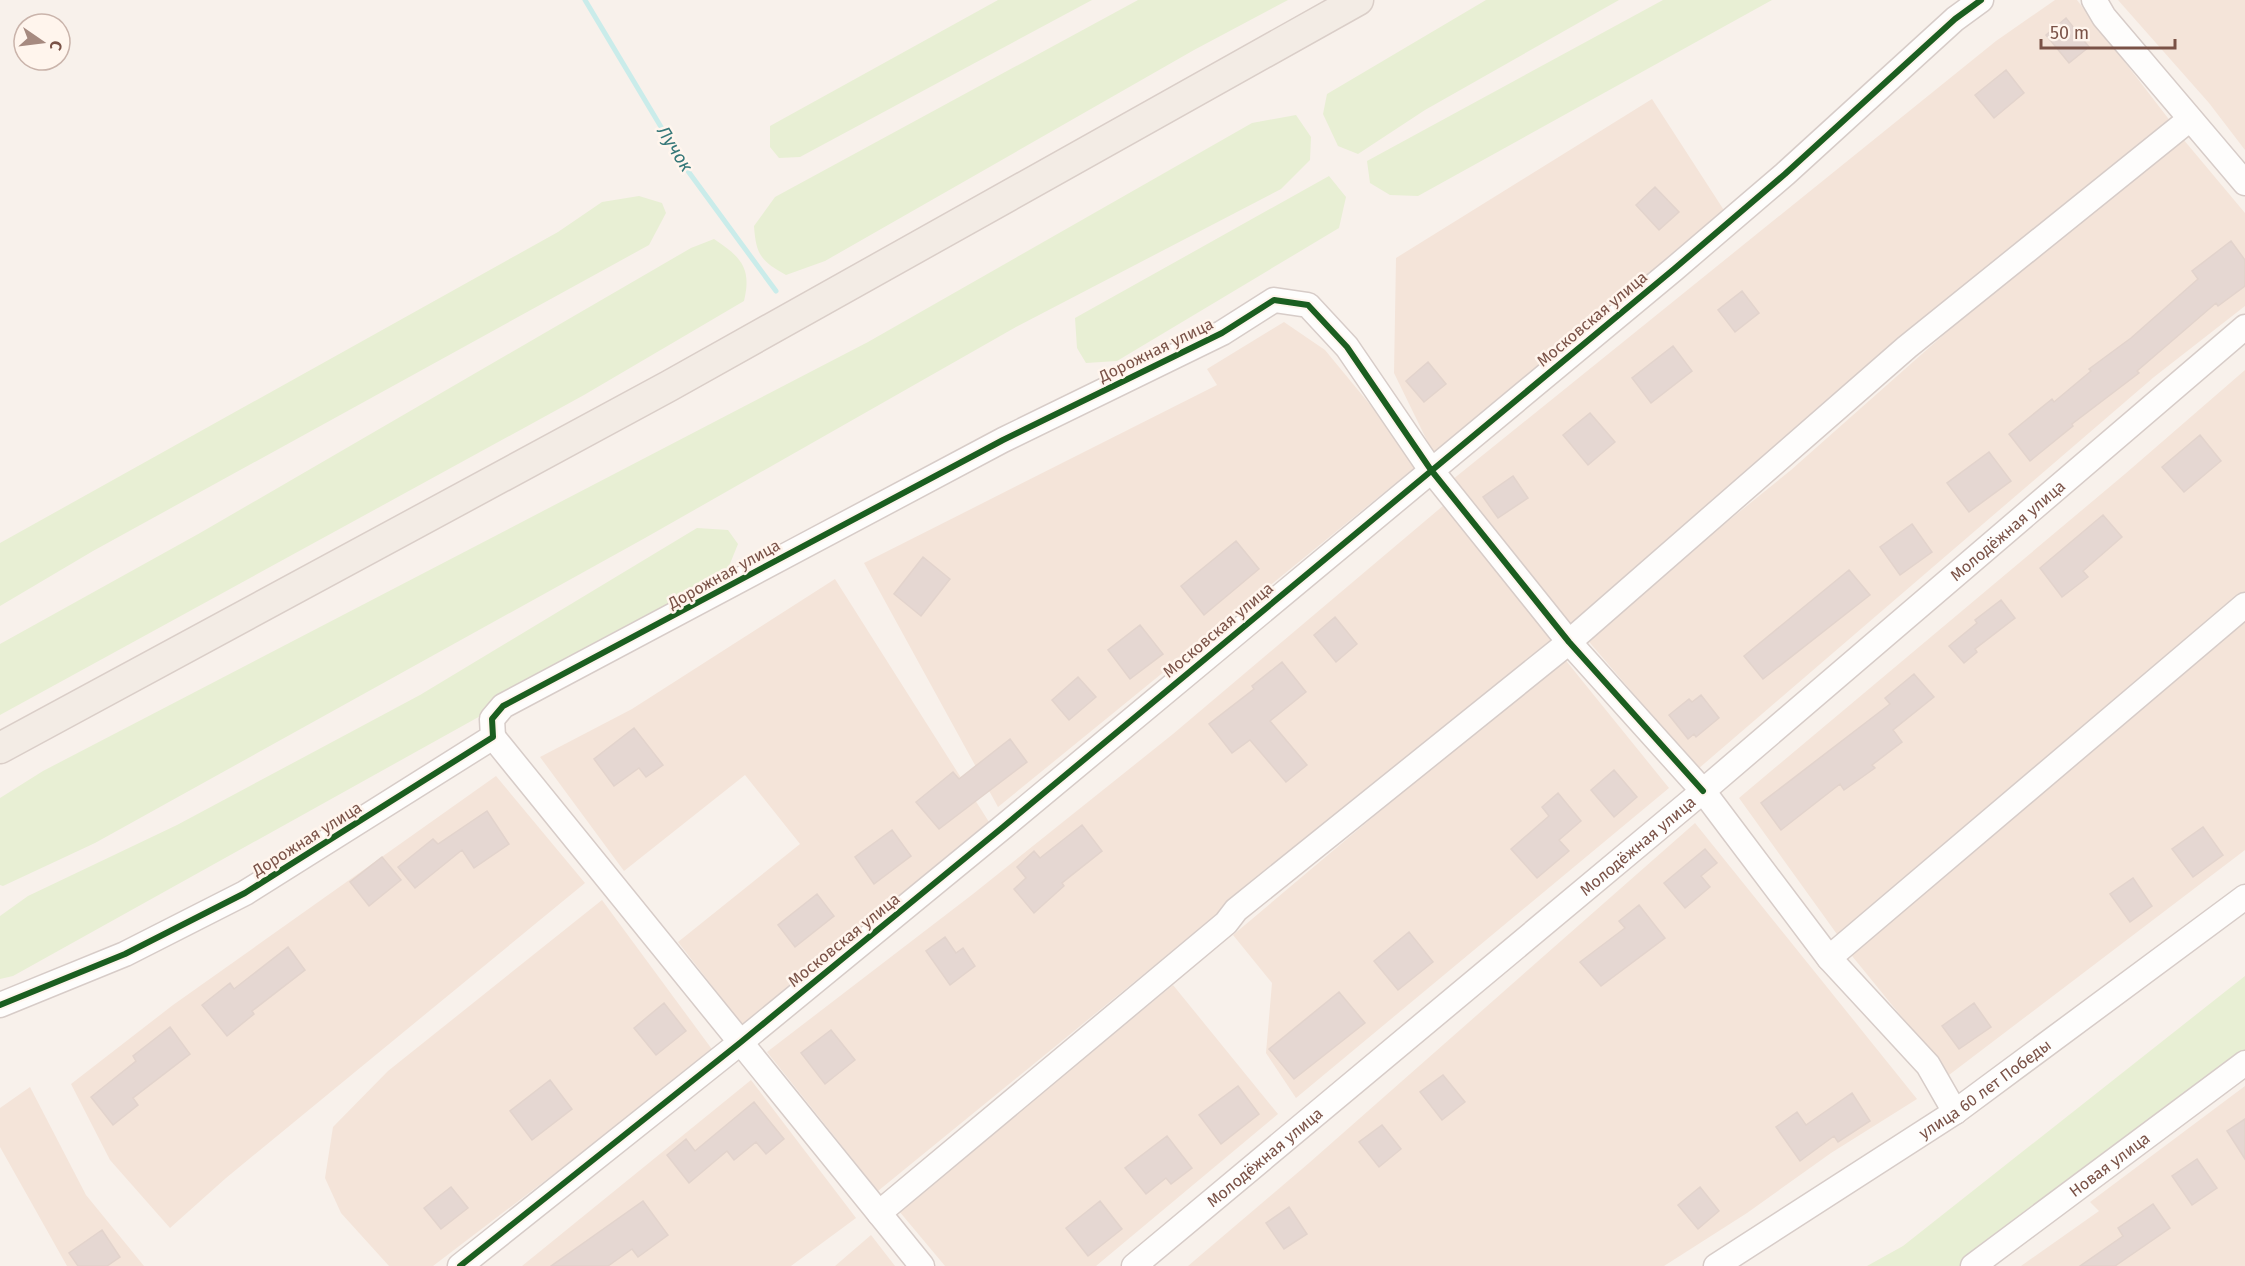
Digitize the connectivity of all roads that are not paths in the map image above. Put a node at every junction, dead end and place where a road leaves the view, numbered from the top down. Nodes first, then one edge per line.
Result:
1 (1358, 0) edge
2 (1981, 0) edge
3 (2094, 0) edge
4 (2190, 119) junction
5 (2245, 183) edge
6 (2245, 327) edge
7 (1431, 470) junction
8 (2245, 605) edge
9 (1569, 642) junction
10 (493, 737) junction
11 (0, 748) edge
12 (1703, 791) junction
13 (2245, 897) edge
14 (1829, 958) junction
15 (0, 1005) edge
16 (741, 1042) junction
17 (2245, 1063) edge
18 (1955, 1112) junction
19 (879, 1213) junction
20 (1725, 1263) edge
21 (460, 1266) edge
22 (922, 1266) edge
23 (1134, 1266) edge
24 (1973, 1266) edge

1 - 11 main road
2 - 7 street, Московская улица
3 - 4 street
4 - 5 street
4 - 9 street
6 - 12 street, Молодёжная улица
7 - 9 street, Дорожная улица
7 - 10 street, Дорожная улица
7 - 16 street, Московская улица
8 - 14 street
9 - 12 street, Дорожная улица
9 - 19 street
10 - 15 street, Дорожная улица
10 - 16 street
12 - 14 street, Дорожная улица
12 - 23 street, Молодёжная улица
13 - 18 street, улица 60 лет Победы
14 - 18 street, Дорожная улица
16 - 19 street
16 - 21 street, Московская улица
17 - 24 street, Новая улица
18 - 20 street, улица 60 лет Победы
19 - 22 street

